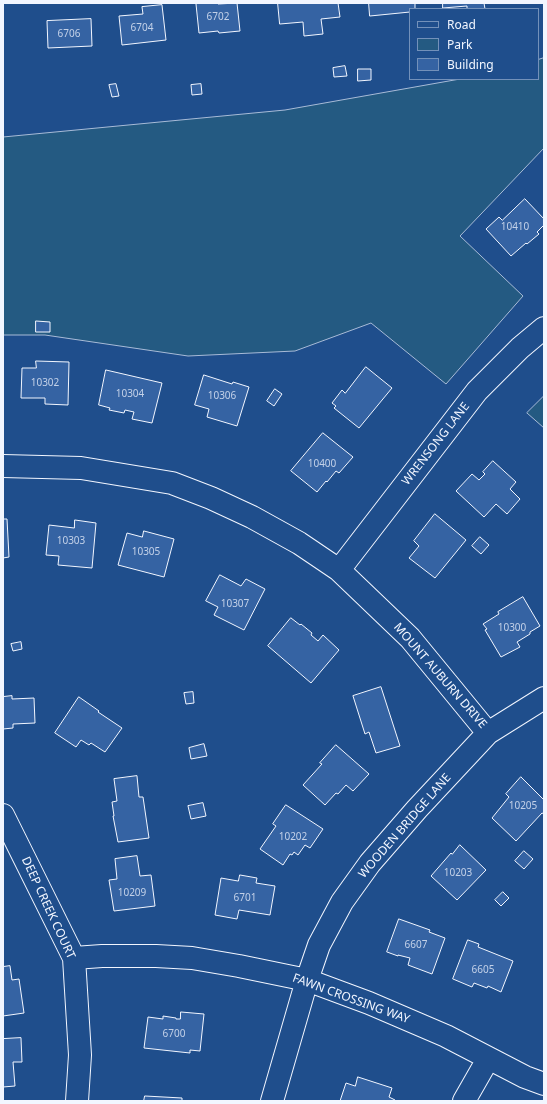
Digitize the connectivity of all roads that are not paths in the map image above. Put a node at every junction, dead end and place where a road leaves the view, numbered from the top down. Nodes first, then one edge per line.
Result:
1 (544, 328) edge
2 (3, 466) edge
3 (339, 570) junction
4 (544, 698) edge
5 (488, 733) junction
6 (3, 815) edge
7 (74, 958) junction
8 (307, 980) junction
9 (488, 1059) junction
10 (544, 1084) edge
11 (77, 1101) edge
12 (272, 1101) edge
13 (464, 1101) edge

1 - 3 street, WRENSONG LANE
2 - 3 street, MOUNT AUBURN DRIVE
3 - 5 street, MOUNT AUBURN DRIVE
4 - 5 street, WOODEN BRIDGE LANE
5 - 8 street, WOODEN BRIDGE LANE
6 - 7 street, DEEP CREEK COURT
7 - 8 street, FAWN CROSSING WAY
7 - 11 street, DEEP CREEK COURT
8 - 9 street, FAWN CROSSING WAY
8 - 12 street, WOODEN BRIDGE LANE
9 - 10 street, FAWN CROSSING WAY
9 - 13 street

